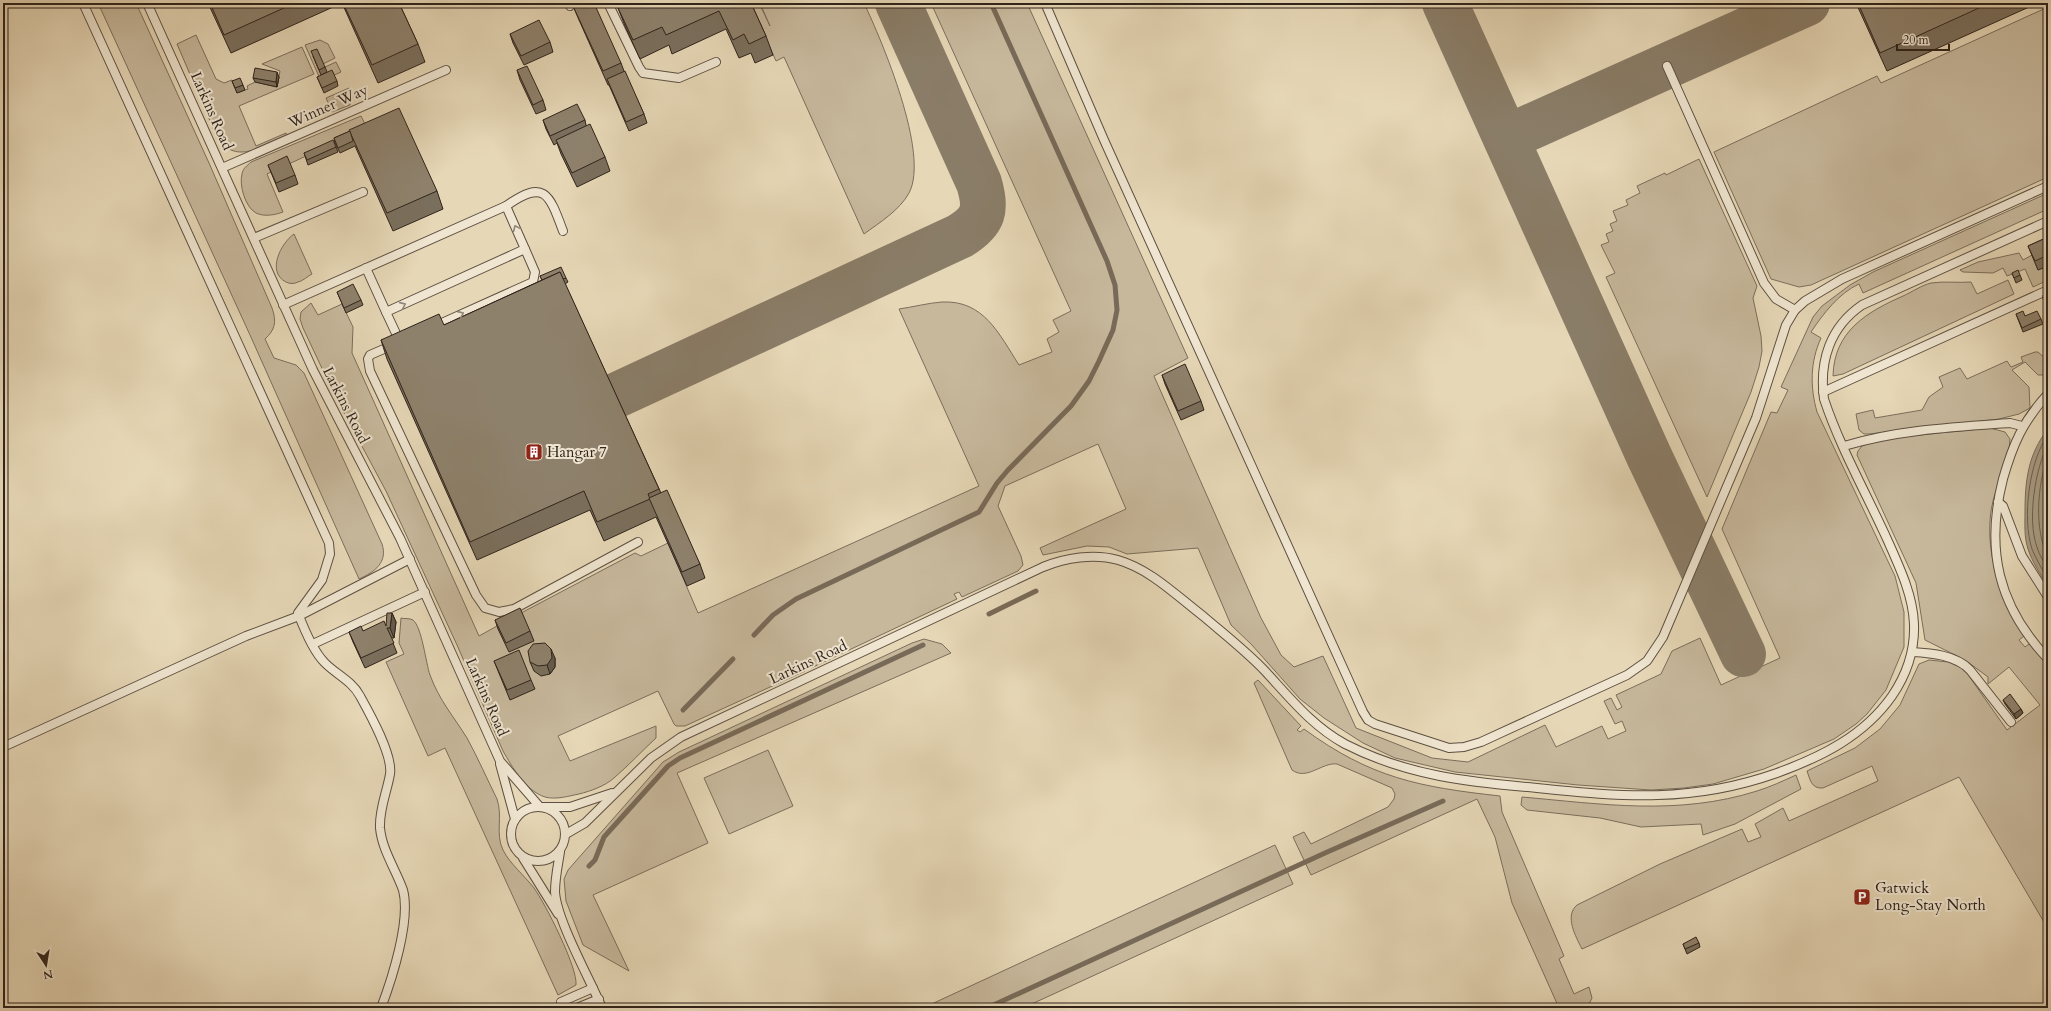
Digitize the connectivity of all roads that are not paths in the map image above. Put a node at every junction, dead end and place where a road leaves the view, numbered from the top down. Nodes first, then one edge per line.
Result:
1 (83, 3) edge
2 (147, 3) edge
3 (608, 3) edge
4 (1045, 3) edge
5 (716, 62) dead end
6 (1667, 66) dead end
7 (446, 70) dead end
8 (222, 168) junction
9 (2048, 186) edge
10 (363, 192) dead end
11 (506, 206) junction
12 (2048, 221) edge
13 (563, 231) dead end
14 (254, 238) junction
15 (525, 250) junction
16 (366, 268) junction
17 (2048, 290) edge
18 (283, 305) junction
19 (1795, 310) junction
20 (386, 312) junction
21 (428, 329) edge
22 (1823, 392) junction
23 (2048, 394) edge
24 (2022, 426) junction
25 (1844, 446) junction
26 (1998, 502) junction
27 (638, 542) dead end
28 (410, 559) junction
29 (425, 592) junction
30 (2048, 597) edge
31 (299, 616) junction
32 (313, 644) junction
33 (1912, 652) junction
34 (2048, 659) edge
35 (2011, 722) dead end
36 (3, 747) edge
37 (500, 761) junction
38 (617, 791) junction
39 (540, 807) junction
40 (516, 820) junction
41 (566, 834) junction
42 (560, 852) junction
43 (522, 857) junction
44 (565, 925) junction
45 (594, 988) junction
46 (599, 999) junction
47 (561, 1002) dead end
48 (381, 1008) edge
49 (577, 1008) edge
50 (602, 1008) edge

1 - 31 lane
2 - 8 lane, Larkins Road
3 - 5 lane
4 - 19 lane
6 - 19 lane
7 - 8 lane, Winner Way
8 - 14 lane, Larkins Road
9 - 19 lane
10 - 14 lane
11 - 13 lane
15 -> 11 lane
11 - 16 lane
12 - 22 lane, Larkins Road
14 - 18 lane, Larkins Road
20 -> 15 lane
21 -> 15 lane
16 - 18 lane
16 - 20 lane
17 - 22 lane
18 - 28 lane, Larkins Road
20 - 27 lane
22 - 25 lane, Larkins Road
23 - 24 lane
24 - 25 lane
24 - 26 lane
25 - 33 lane, Larkins Road
26 - 30 lane
26 - 34 lane
28 - 29 lane, Larkins Road
28 - 31 lane
29 - 32 lane
29 - 37 lane, Larkins Road
31 - 32 lane
31 - 36 lane
32 - 48 lane
33 - 35 lane
33 - 38 lane, Larkins Road
37 - 39 lane, Larkins Road
37 - 40 lane
38 - 39 lane
38 - 41 lane, Larkins Road
39 - 40 lane
39 - 41 lane
40 - 43 lane
41 - 42 lane
42 - 43 lane
42 - 44 lane
43 - 44 lane
44 - 45 lane
45 - 46 lane
45 - 47 lane
46 - 49 lane
46 - 50 lane

